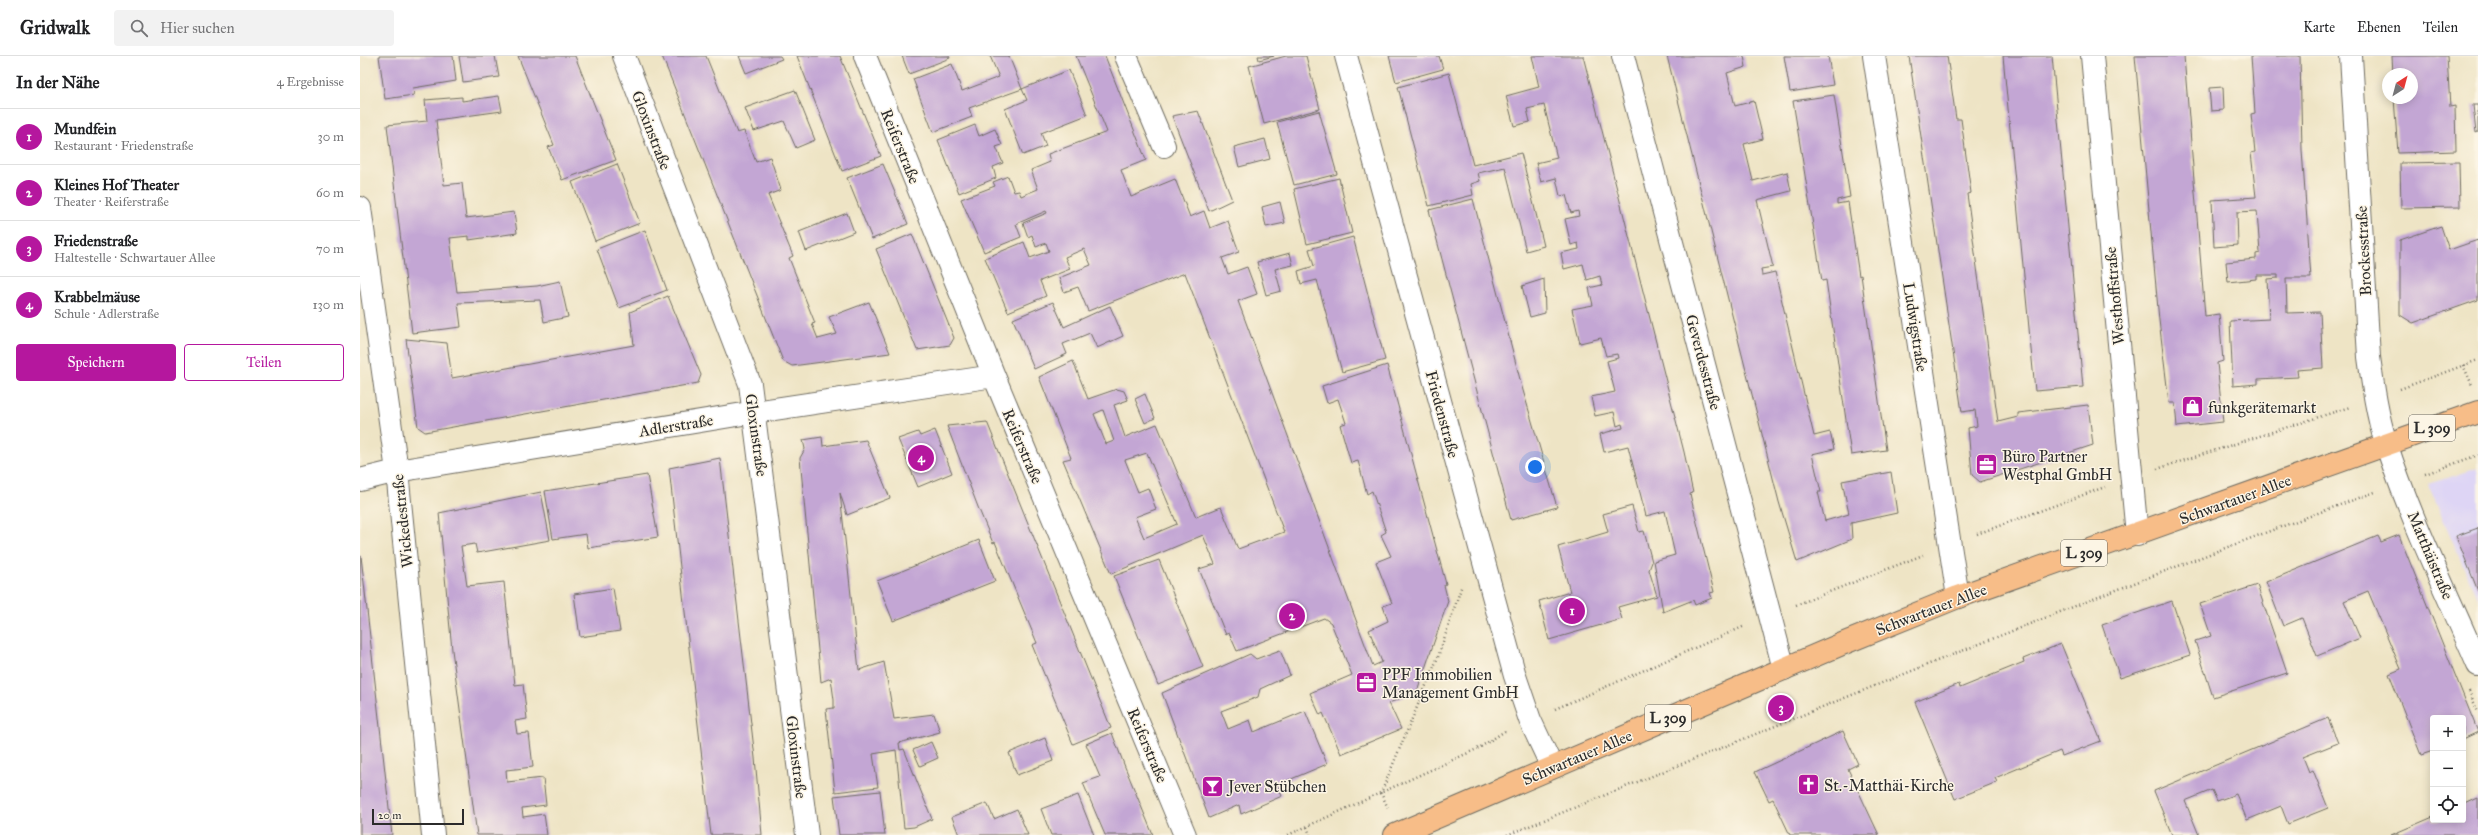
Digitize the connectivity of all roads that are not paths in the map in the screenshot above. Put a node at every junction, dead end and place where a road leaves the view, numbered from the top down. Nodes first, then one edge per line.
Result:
1 (624, 56) edge
2 (865, 56) edge
3 (1126, 56) edge
4 (1346, 56) edge
5 (1623, 56) edge
6 (1874, 56) edge
7 (2092, 56) edge
8 (2351, 56) edge
9 (1164, 146) dead end
10 (360, 208) edge
11 (994, 376) junction
12 (2477, 402) edge
13 (755, 412) junction
14 (2386, 444) junction
15 (397, 471) junction
16 (360, 480) edge
17 (2137, 535) junction
18 (1958, 597) junction
19 (2478, 665) edge
20 (1784, 669) junction
21 (1552, 768) junction
22 (433, 835) edge
23 (806, 835) edge
24 (1185, 835) edge
25 (1395, 835) edge

1 - 13 street, Gloxinstraße
2 - 11 street, Reiferstraße
3 - 9 street
4 - 21 street, Friedenstraße
5 - 20 street, Geverdesstraße
6 - 18 street, Ludwigstraße
7 - 17 street, Westhoffstraße
8 - 14 street, Brockesstraße
10 - 15 street, Wickedestraße
11 - 13 street, Adlerstraße
11 - 24 street, Reiferstraße
12 - 14 main road, Schwartauer Allee / L 309
13 - 15 street, Adlerstraße
13 - 23 street, Gloxinstraße
14 - 17 main road, Schwartauer Allee / L 309
14 - 19 street, Matthäistraße
15 - 16 street, Adlerstraße
15 - 22 street, Wickedestraße
17 - 18 main road, Schwartauer Allee / L 309
18 - 20 main road, Schwartauer Allee / L 309
20 - 21 main road, Schwartauer Allee / L 309
21 - 25 main road, Schwartauer Allee / L 309

